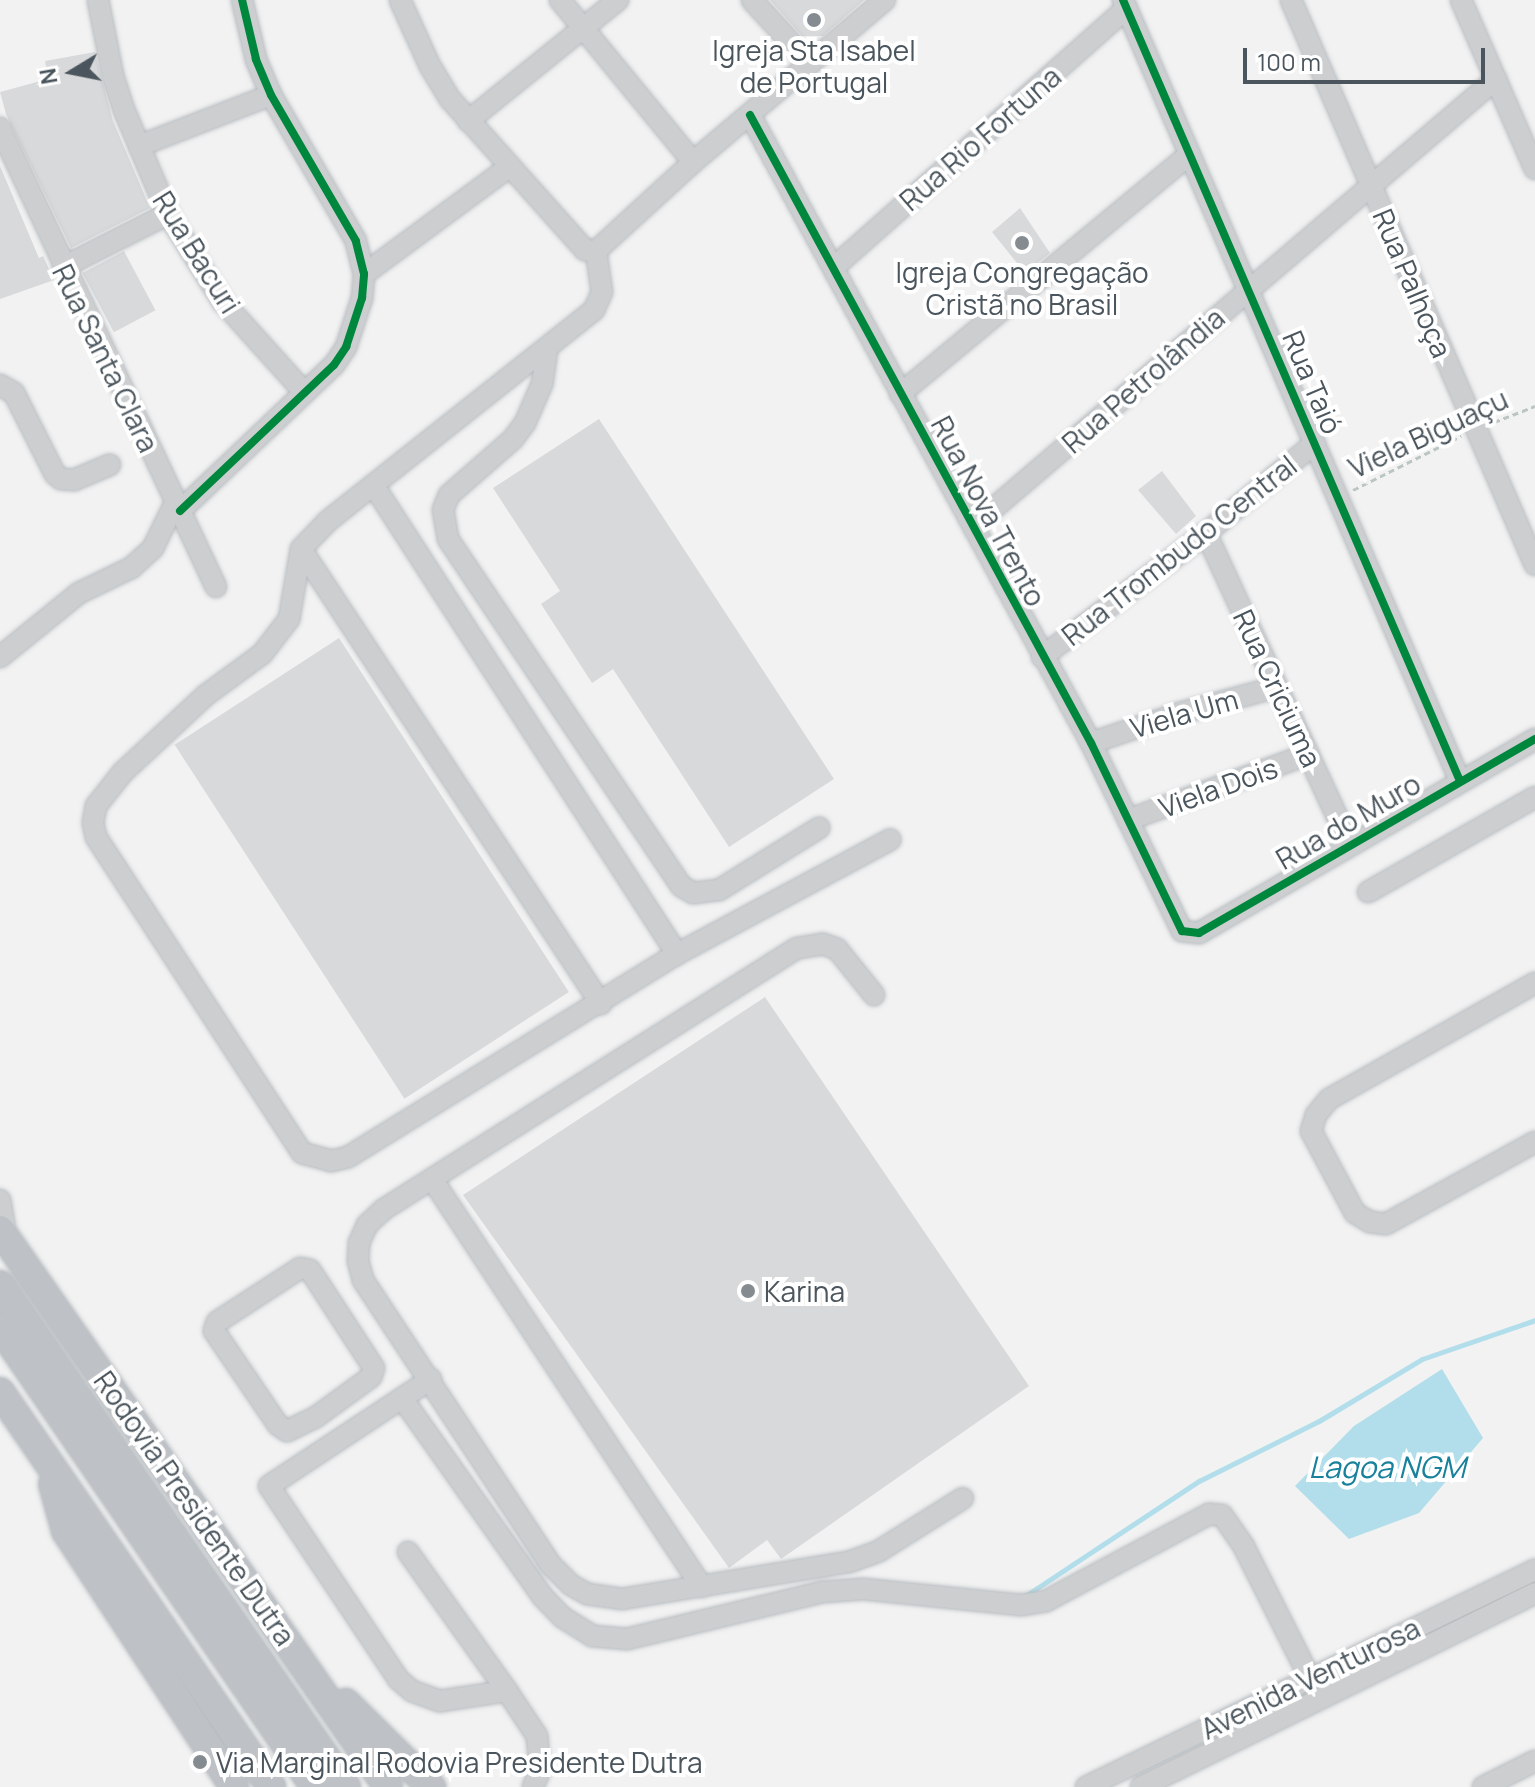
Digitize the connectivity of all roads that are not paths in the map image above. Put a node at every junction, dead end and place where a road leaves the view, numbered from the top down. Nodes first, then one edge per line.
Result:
1 (98, 0) edge
2 (242, 0) edge
3 (400, 0) edge
4 (560, 0) edge
5 (618, 0) edge
6 (752, 0) edge
7 (885, 0) edge
8 (1291, 0) edge
9 (1461, 0) edge
10 (1125, 4) edge
11 (582, 29) junction
12 (810, 63) junction
13 (1496, 79) junction
14 (271, 95) junction
15 (750, 115) junction
16 (468, 121) junction
17 (0, 128) edge
18 (139, 146) junction
19 (1190, 154) junction
20 (693, 162) junction
21 (509, 167) junction
22 (8, 169) edge
23 (1535, 169) edge
24 (1370, 184) junction
25 (168, 214) junction
26 (596, 251) junction
27 (63, 267) junction
28 (833, 268) junction
29 (364, 274) junction
30 (1250, 288) junction
31 (547, 350) junction
32 (0, 385) edge
33 (304, 392) junction
34 (900, 394) junction
35 (1315, 443) junction
36 (110, 465) dead end
37 (374, 486) junction
38 (178, 507) junction
39 (973, 526) junction
40 (1206, 533) junction
41 (301, 549) junction
42 (1535, 565) edge
43 (216, 587) dead end
44 (0, 657) edge
45 (1042, 657) junction
46 (1277, 687) junction
47 (1535, 739) edge
48 (1091, 743) junction
49 (1308, 754) junction
50 (1460, 781) junction
51 (1535, 797) edge
52 (1128, 820) junction
53 (819, 828) dead end
54 (890, 840) dead end
55 (1350, 844) junction
56 (1368, 892) dead end
57 (1182, 931) joint
58 (677, 954) junction
59 (1535, 983) edge
60 (874, 995) dead end
61 (601, 1004) junction
62 (1535, 1142) edge
63 (432, 1179) junction
64 (0, 1200) edge
65 (4, 1236) edge
66 (0, 1285) edge
67 (0, 1327) edge
68 (431, 1379) junction
69 (0, 1392) edge
70 (402, 1398) junction
71 (316, 1417) junction
72 (334, 1443) junction
73 (47, 1460) junction
74 (963, 1498) dead end
75 (408, 1552) dead end
76 (1535, 1570) edge
77 (702, 1587) junction
78 (1535, 1593) edge
79 (298, 1656) junction
80 (1310, 1678) junction
81 (507, 1691) junction
82 (1164, 1748) junction
83 (1139, 1760) junction
84 (1535, 1761) edge
85 (1158, 1781) edge
86 (234, 1787) edge
87 (271, 1787) edge
88 (315, 1787) edge
89 (346, 1787) edge
90 (388, 1787) edge
91 (431, 1787) edge
92 (533, 1787) edge
93 (1086, 1787) edge
94 (1188, 1787) edge
95 (1483, 1787) edge

1 - 18 street, Rua Bacuri
2 - 14 street
3 - 16 street
4 - 11 street
5 - 11 street
6 - 12 street
7 - 12 street
8 - 24 street, Rua Palhoça
9 - 13 street
10 - 19 street, Rua Taió
10 - 28 street, Rua Rio Fortuna
11 - 16 street
11 - 20 street
12 - 15 street
13 - 23 street
13 - 24 street, Rua Petrolândia
14 - 18 street
14 - 29 street
15 - 20 street
15 - 28 street, Rua Nova Trento
16 - 21 street
17 - 22 street, Rua Santa Clara
18 - 25 street, Rua Bacuri
19 - 30 street, Rua Taió
19 - 34 street
20 - 26 street
21 - 26 street
21 - 29 street
22 - 27 street, Rua Santa Clara
24 - 30 street, Rua Petrolândia
24 - 42 street, Rua Palhoça
25 - 27 street
25 - 33 street, Rua Bacuri
26 - 31 street
27 - 38 street, Rua Santa Clara
28 - 34 street, Rua Nova Trento
29 - 33 street
30 - 35 street, Rua Taió
30 - 39 street, Rua Petrolândia
31 - 37 street
31 - 53 street
32 - 36 street
33 - 38 street
34 - 39 street, Rua Nova Trento
35 - 40 street, Rua Trombudo Central
35 - 50 street, Rua Taió
37 - 41 street
37 - 58 street
38 - 43 street, Rua Santa Clara
38 - 44 street
39 - 45 street, Rua Nova Trento
40 - 45 street, Rua Trombudo Central
40 - 46 street, Rua Criciuma
41 - 61 street
41 - 61 street
45 - 48 street, Rua Nova Trento
46 - 48 street, Viela Um
46 - 49 street, Rua Criciuma
47 - 50 street, Rua do Muro
48 - 52 street, Rua Nova Trento
49 - 52 street, Viela Dois
49 - 55 street, Rua Criciuma
50 - 55 street, Rua do Muro
51 - 56 street
52 - 57 street, Rua Nova Trento
54 - 58 street
55 - 57 street, Rua do Muro
58 - 61 street
59 - 62 street
60 - 63 street
63 - 68 street
63 - 77 street
64 - 65 street
65 - 79 highway, Rodovia Presidente Dutra
66 - 89 highway, Rodovia Presidente Dutra
67 - 88 highway, Rodovia Presidente Dutra
68 - 70 street
68 - 77 street
69 - 73 highway
70 - 72 street
70 - 80 street
71 - 71 street
71 - 72 street
72 - 81 street
73 - 86 highway
73 - 87 highway
74 - 77 street
75 - 81 street
76 - 80 street, Avenida Venturosa
78 - 85 street, Avenida Venturosa
79 - 90 highway, Rodovia Presidente Dutra
79 - 91 highway
80 - 82 street, Avenida Venturosa
81 - 92 street
82 - 83 street, Avenida Venturosa
82 - 85 street
83 - 85 street
83 - 93 street, Avenida Venturosa
84 - 95 street
85 - 94 street

